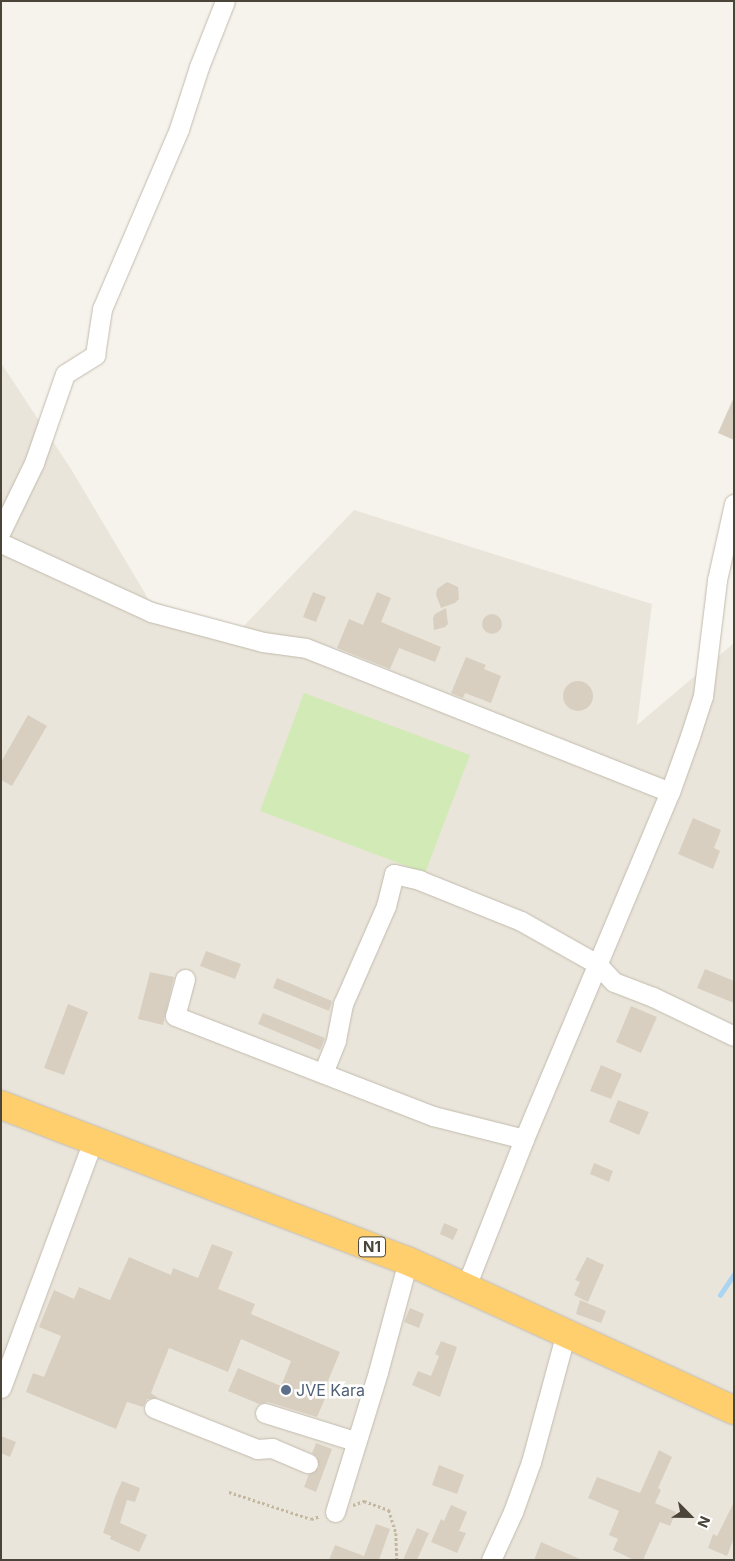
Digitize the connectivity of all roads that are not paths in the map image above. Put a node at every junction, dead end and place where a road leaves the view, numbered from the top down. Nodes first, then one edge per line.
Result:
1 (225, 1) edge
2 (734, 504) edge
3 (1, 531) edge
4 (1, 543) edge
5 (670, 792) junction
6 (598, 964) junction
7 (185, 979) dead end
8 (734, 1036) edge
9 (323, 1073) junction
10 (1, 1105) edge
11 (524, 1139) junction
12 (93, 1140) junction
13 (408, 1261) junction
14 (466, 1288) junction
15 (566, 1332) junction
16 (1, 1388) edge
17 (154, 1408) dead end
18 (734, 1410) edge
19 (265, 1413) dead end
20 (355, 1442) junction
21 (308, 1463) dead end
22 (335, 1512) road end
23 (492, 1560) edge

1 - 3 street
2 - 5 street
4 - 5 street
5 - 6 street
6 - 8 street
6 - 9 street
6 - 11 street
7 - 9 street
9 - 11 street
10 - 12 highway, N1
11 - 14 street
12 - 13 highway, N1
12 - 16 street
13 - 14 highway, N1
13 - 20 street
14 - 15 highway, N1
15 - 18 highway, N1
15 - 23 street
17 - 21 street
19 - 20 street
20 - 22 street

